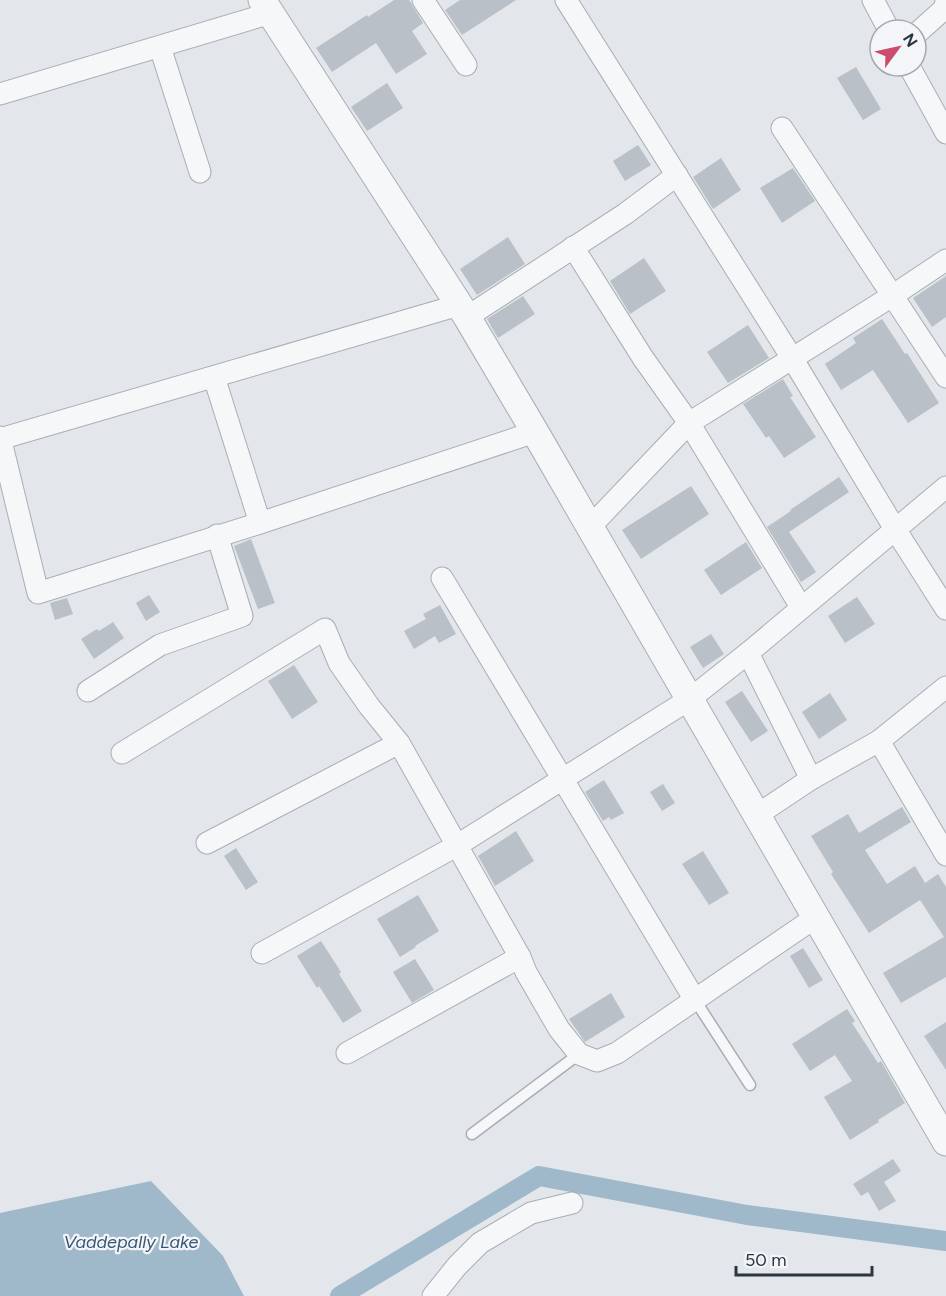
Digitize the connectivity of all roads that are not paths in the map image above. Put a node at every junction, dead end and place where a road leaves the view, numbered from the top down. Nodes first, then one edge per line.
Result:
1 (423, 0) edge
2 (566, 0) edge
3 (873, 0) edge
4 (946, 2) edge
5 (267, 7) edge
6 (883, 18) edge
7 (928, 23) edge
8 (160, 47) junction
9 (466, 65) dead end
10 (916, 78) edge
11 (0, 94) edge
12 (782, 128) dead end
13 (946, 133) edge
14 (200, 172) dead end
15 (676, 175) junction
16 (573, 247) junction
17 (946, 260) edge
18 (892, 296) junction
19 (463, 311) junction
20 (792, 358) junction
21 (214, 377) junction
22 (946, 377) edge
23 (689, 423) junction
24 (535, 432) junction
25 (0, 438) edge
26 (946, 487) edge
27 (260, 523) junction
28 (590, 527) junction
29 (895, 529) junction
30 (217, 535) junction
31 (442, 578) dead end
32 (801, 608) junction
33 (946, 609) edge
34 (748, 653) junction
35 (946, 687) edge
36 (88, 691) dead end
37 (690, 699) junction
38 (879, 741) junction
39 (399, 743) junction
40 (122, 753) dead end
41 (562, 779) junction
42 (811, 779) junction
43 (757, 815) junction
44 (207, 843) dead end
45 (456, 846) junction
46 (946, 855) edge
47 (816, 917) junction
48 (262, 953) dead end
49 (519, 957) junction
50 (695, 1000) junction
51 (346, 1053) dead end
52 (579, 1054) junction
53 (750, 1085) dead end
54 (472, 1134) dead end
55 (946, 1142) edge
56 (572, 1203) dead end
57 (433, 1296) edge

1 - 9 street
2 - 15 street
3 - 6 street
4 - 7 street
5 - 8 street
5 - 19 street
8 - 11 street
8 - 14 street
10 - 13 street
12 - 18 street
15 - 16 street
15 - 20 street
16 - 19 street
16 - 23 street
17 - 18 street
18 - 20 street
18 - 22 street
19 - 21 street
19 - 24 street
20 - 23 street
20 - 29 street
21 - 25 street
21 - 27 street
23 - 28 street
23 - 32 street
24 - 27 street
24 - 28 street
25 - 30 street
26 - 29 street
27 - 30 street
28 - 37 street
29 - 32 street
29 - 33 street
30 - 36 street
31 - 41 street
32 - 34 street
34 - 37 street
34 - 42 street
35 - 38 street
37 - 41 street
37 - 43 street
38 - 42 street
38 - 46 street
39 - 40 street
39 - 44 street
39 - 45 street
41 - 45 street
41 - 50 street
42 - 43 street
43 - 47 street
45 - 48 street
45 - 49 street
47 - 50 street
47 - 55 street
49 - 51 street
49 - 52 street
50 - 52 street
50 - 53 lane
52 - 54 lane
56 - 57 street

